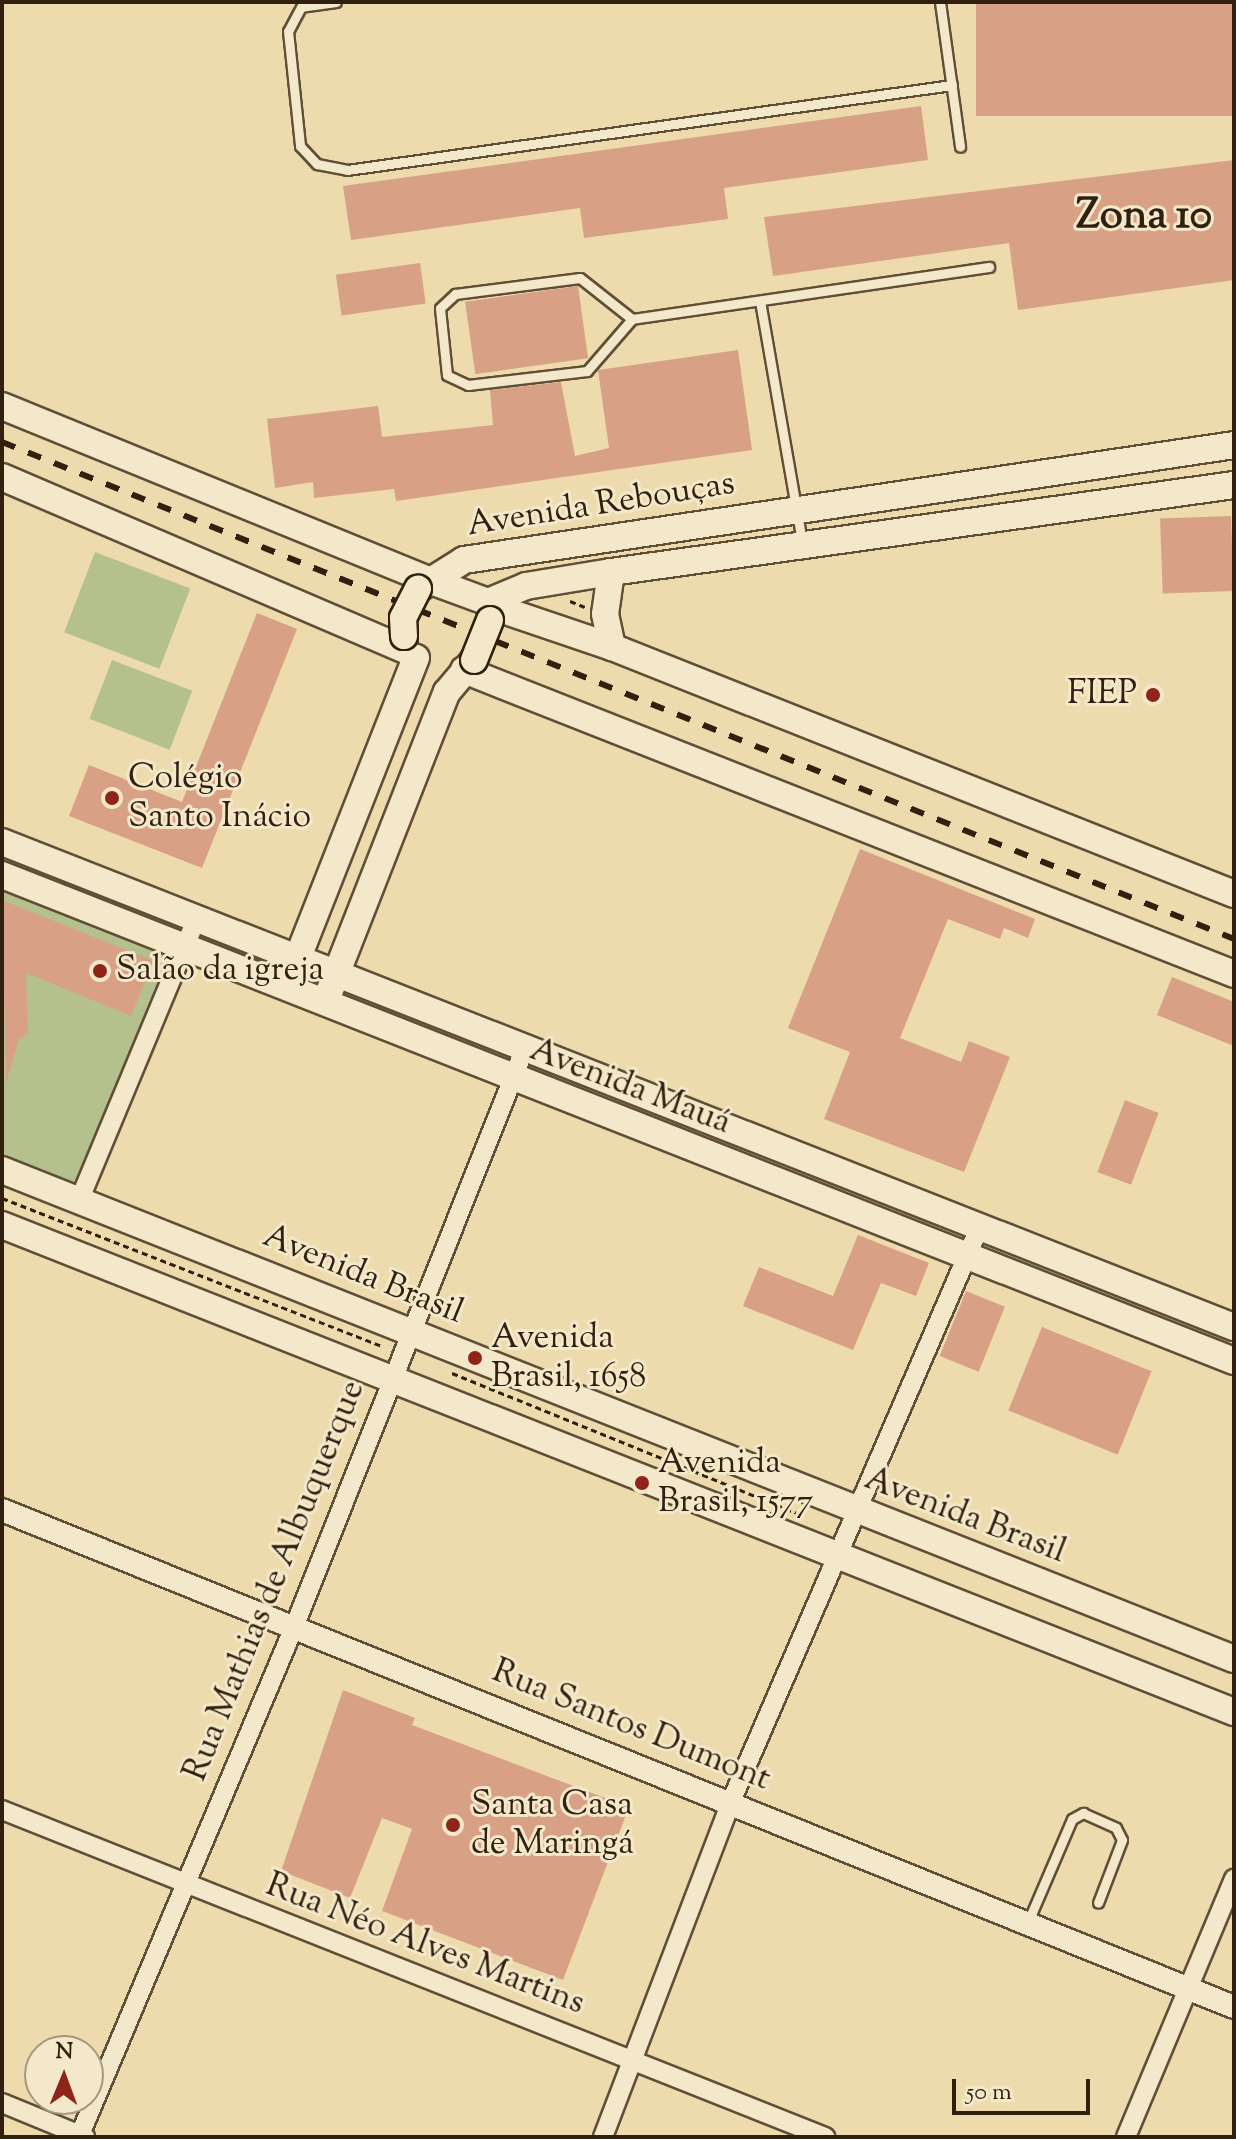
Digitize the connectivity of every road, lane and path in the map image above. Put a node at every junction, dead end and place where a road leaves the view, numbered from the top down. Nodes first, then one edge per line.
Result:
1 (336, 2) edge
2 (940, 2) edge
3 (952, 85) junction
4 (960, 147) dead end
5 (989, 267) dead end
6 (760, 301) junction
7 (632, 319) junction
8 (2, 406) edge
9 (1234, 445) edge
10 (1053, 472) junction
11 (2, 477) edge
12 (1234, 485) edge
13 (797, 510) junction
14 (1058, 511) junction
15 (802, 546) junction
16 (611, 572) junction
17 (427, 584) junction
18 (491, 610) junction
19 (612, 647) junction
20 (408, 648) junction
21 (465, 667) junction
22 (357, 809) junction
23 (395, 823) junction
24 (2, 842) edge
25 (2, 875) edge
26 (1234, 894) edge
27 (197, 918) junction
28 (184, 948) junction
29 (297, 958) junction
30 (336, 974) junction
31 (1234, 974) edge
32 (285, 989) junction
33 (324, 1005) junction
34 (525, 1048) junction
35 (513, 1080) junction
36 (2, 1170) edge
37 (79, 1201) junction
38 (2, 1225) edge
39 (980, 1226) junction
40 (967, 1257) junction
41 (1234, 1327) edge
42 (412, 1333) junction
43 (1234, 1361) edge
44 (394, 1378) junction
45 (2, 1510) edge
46 (858, 1513) junction
47 (837, 1554) junction
48 (295, 1625) junction
49 (1234, 1659) edge
50 (1234, 1712) edge
51 (730, 1804) junction
52 (2, 1810) edge
53 (1234, 1879) edge
54 (183, 1885) junction
55 (1098, 1903) dead end
56 (1027, 1924) junction
57 (1186, 1988) junction
58 (1234, 2007) edge
59 (634, 2060) junction
60 (2, 2103) edge
61 (82, 2136) edge
62 (603, 2137) edge
63 (825, 2137) edge
64 (1126, 2137) edge

1 - 3 lane
2 - 3 lane
3 - 4 lane
5 - 6 lane
6 - 7 lane
6 - 13 lane
7 - 7 lane
8 - 17 main road
9 - 10 main road, Avenida Rebouças
10 - 13 main road, Avenida Rebouças
10 - 14 main road
11 - 20 main road
12 - 14 main road, Avenida Rebouças
13 - 15 lane
13 - 17 main road, Avenida Rebouças
14 - 15 main road, Avenida Rebouças
15 - 16 main road, Avenida Rebouças
16 - 18 main road, Avenida Rebouças
16 - 19 main road
17 - 18 main road
17 - 20 main road, bridge
18 - 19 main road
18 - 21 main road, bridge
19 - 26 main road
20 - 21 main road
20 - 22 main road
21 - 23 main road
21 - 31 main road
22 - 23 main road
22 - 29 main road
23 - 30 main road
24 - 27 main road, Avenida Mauá
25 - 28 main road, Avenida Mauá
27 - 28 street
27 - 29 main road, Avenida Mauá
28 - 32 main road, Avenida Mauá
28 - 37 street
29 - 30 main road, Avenida Mauá
29 - 32 main road
30 - 33 main road
30 - 34 main road, Avenida Mauá
32 - 33 main road, Avenida Mauá
33 - 35 main road, Avenida Mauá
34 - 35 street, Rua Mathias de Albuquerque
34 - 39 main road, Avenida Mauá
35 - 40 main road, Avenida Mauá
35 - 42 street, Rua Mathias de Albuquerque
36 - 37 main road, Avenida Brasil
37 - 42 main road, Avenida Brasil
38 - 44 main road
39 - 40 street
39 - 41 main road, Avenida Mauá
40 - 43 main road, Avenida Mauá
40 - 46 street
42 - 44 street, Rua Mathias de Albuquerque
42 - 46 main road, Avenida Brasil
44 - 47 main road
44 - 48 street, Rua Mathias de Albuquerque
45 - 48 street, Rua Santos Dumont
46 - 47 street
46 - 49 main road, Avenida Brasil
47 - 50 main road
47 - 51 street
48 - 51 street, Rua Santos Dumont
48 - 54 street, Rua Mathias de Albuquerque
51 - 56 street, Rua Santos Dumont
51 - 59 street
52 - 54 street, Rua Néo Alves Martins
53 - 57 street
54 - 59 street, Rua Néo Alves Martins
54 - 61 street, Rua Mathias de Albuquerque
55 - 56 lane
56 - 57 street, Rua Santos Dumont
57 - 58 street, Rua Santos Dumont
57 - 64 street
59 - 62 street
59 - 63 street, Rua Néo Alves Martins
60 - 61 street

